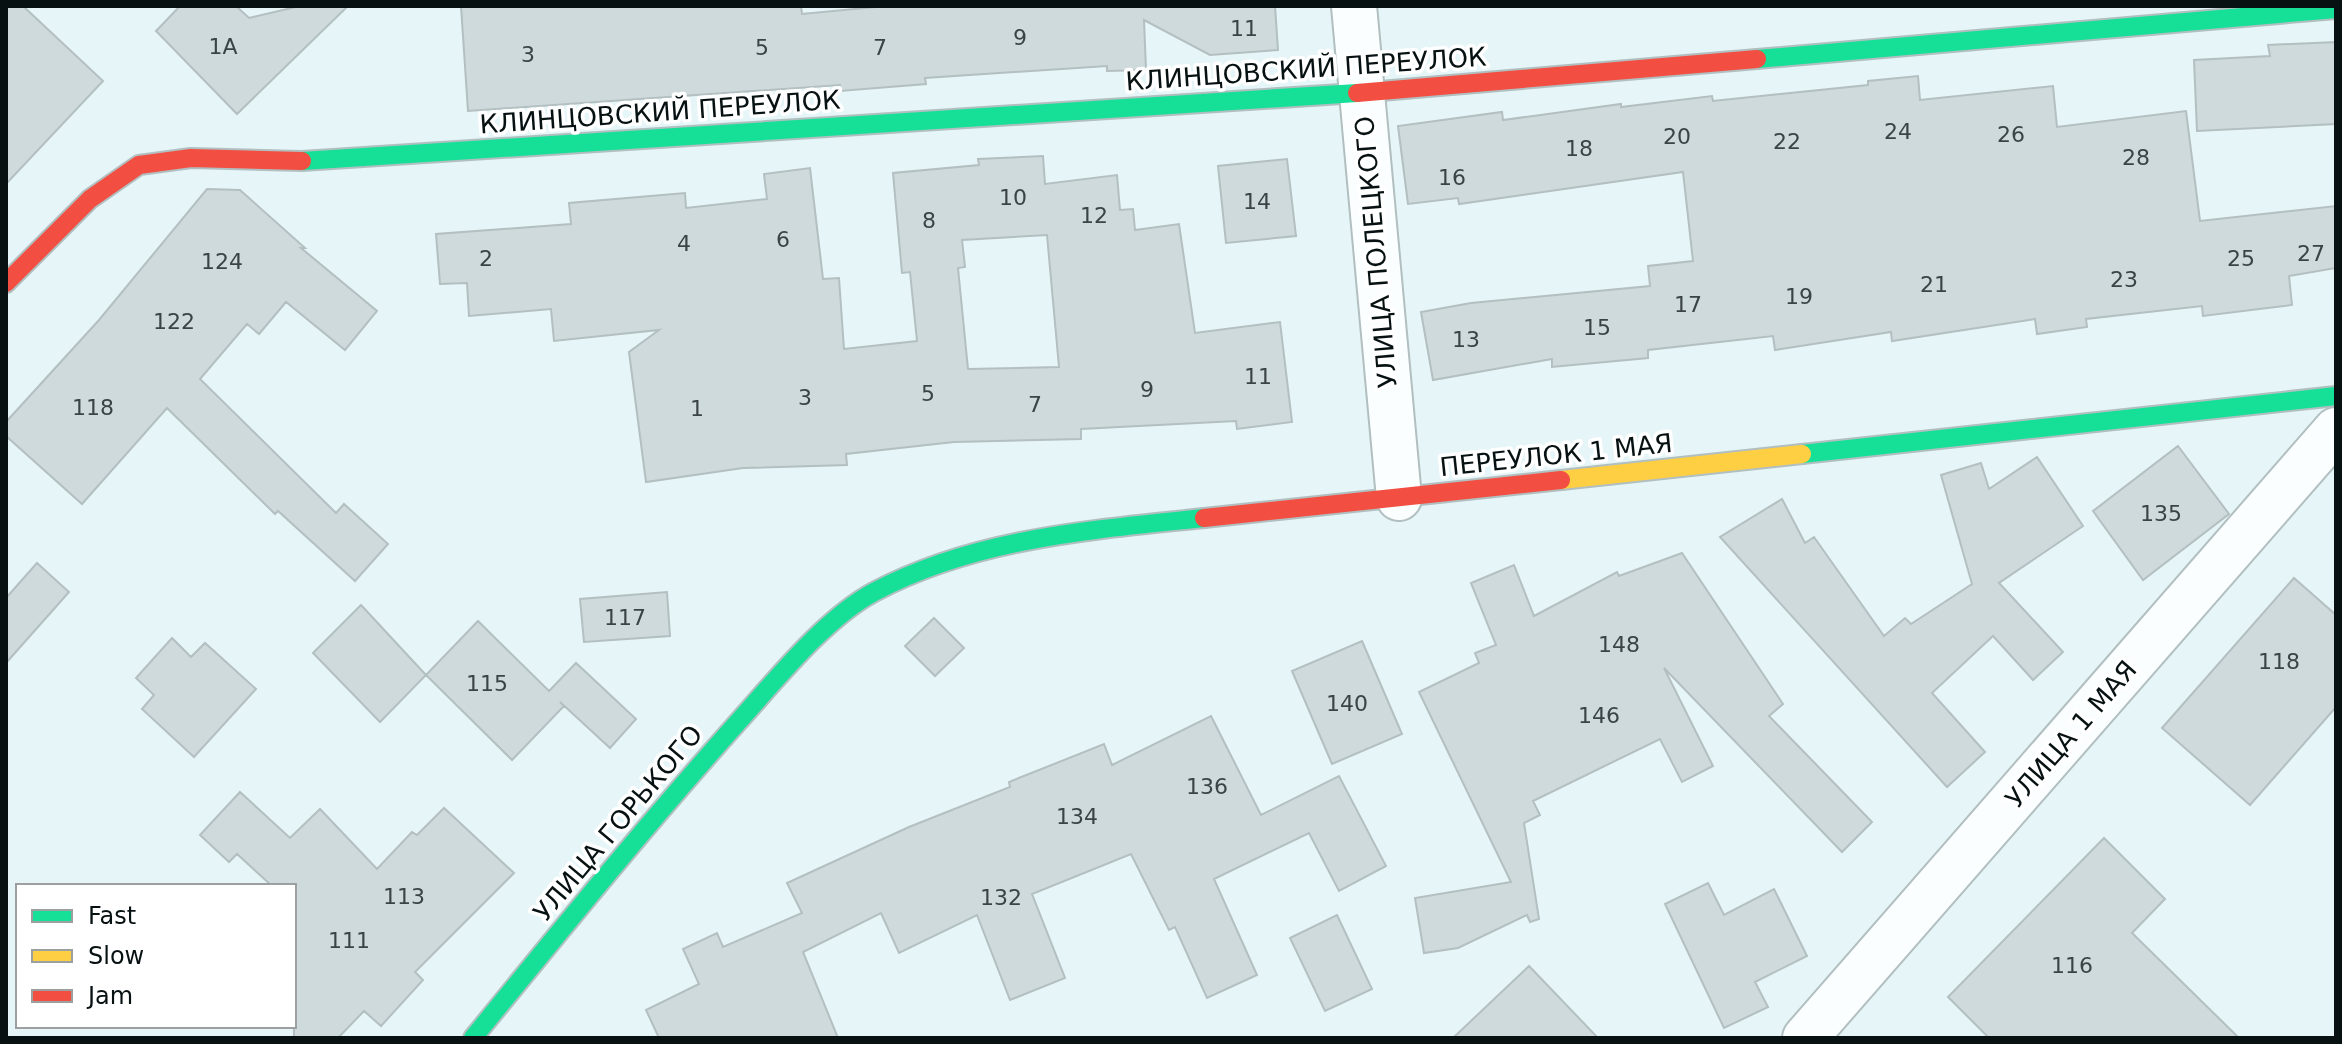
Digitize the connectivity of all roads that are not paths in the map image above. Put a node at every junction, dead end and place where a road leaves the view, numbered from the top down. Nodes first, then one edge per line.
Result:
1 (1354, 6) edge
2 (2336, 9) edge
3 (1362, 93) junction
4 (6, 283) edge
5 (2336, 396) edge
6 (2336, 430) edge
7 (1399, 498) junction
8 (807, 645) joint
9 (473, 1038) edge
10 (1805, 1038) edge

1 - 3 street, УЛИЦА ПОЛЕЦКОГО
2 - 3 street, КЛИНЦОВСКИЙ ПЕРЕУЛОК
3 - 4 street, КЛИНЦОВСКИЙ ПЕРЕУЛОК
3 - 7 street, УЛИЦА ПОЛЕЦКОГО
5 - 7 street, ПЕРЕУЛОК 1 МАЯ
6 - 10 street, УЛИЦА 1 МАЯ
7 - 8 street, ПЕРЕУЛОК 1 МАЯ
8 - 9 street, УЛИЦА ГОРЬКОГО

